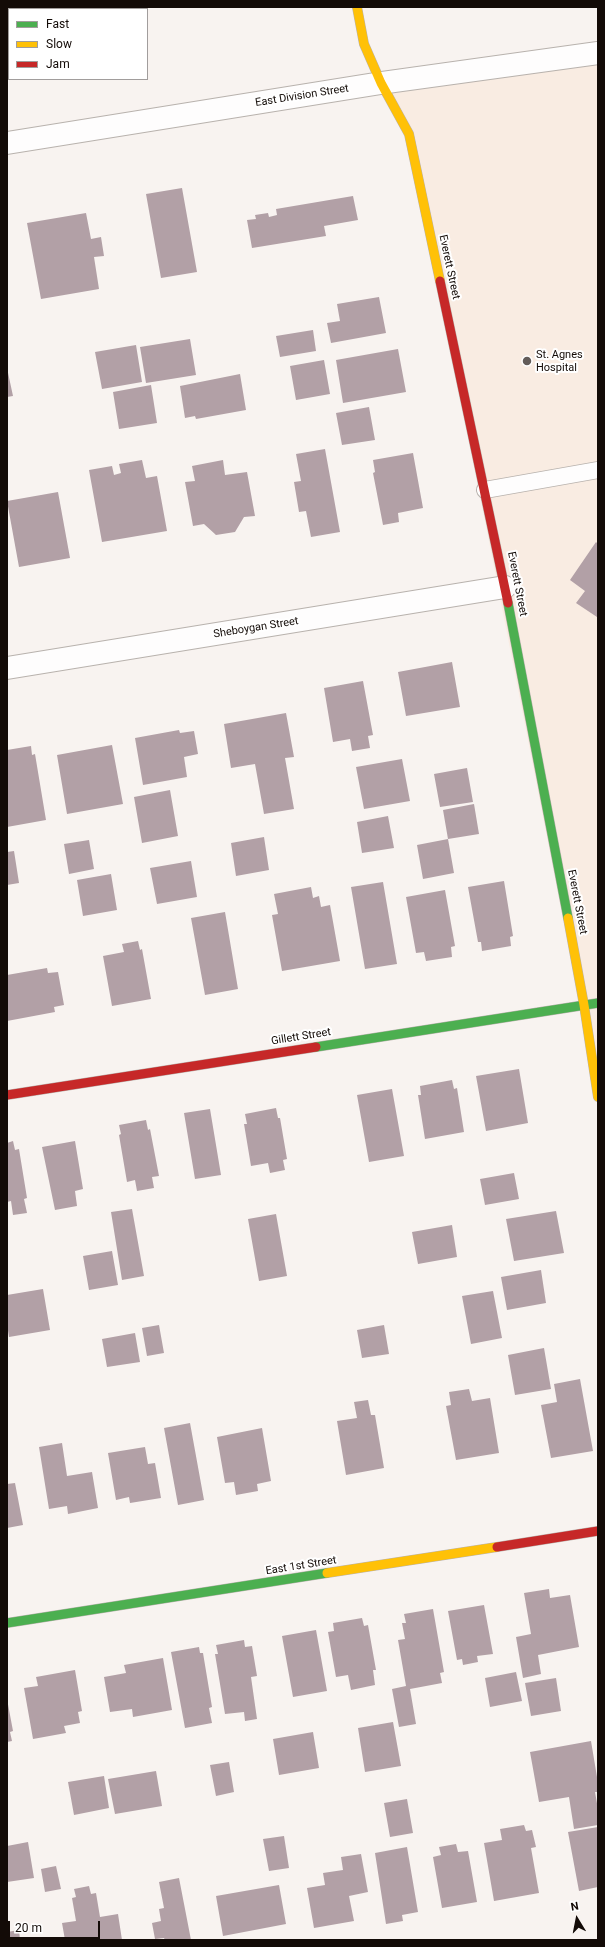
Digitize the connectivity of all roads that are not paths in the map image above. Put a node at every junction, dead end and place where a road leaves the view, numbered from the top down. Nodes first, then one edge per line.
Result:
1 (357, 7) edge
2 (598, 53) edge
3 (381, 83) junction
4 (7, 143) edge
5 (598, 470) edge
6 (485, 490) junction
7 (505, 587) junction
8 (7, 668) edge
9 (598, 1003) edge
10 (584, 1005) junction
11 (7, 1095) edge
12 (598, 1097) edge
13 (598, 1531) edge
14 (7, 1624) edge

1 - 3 street, Everett Street
2 - 3 street, East Division Street
3 - 4 street, East Division Street
3 - 6 street, Everett Street
5 - 6 lane
6 - 7 street, Everett Street
7 - 8 street, Sheboygan Street
7 - 10 street, Everett Street
9 - 10 street, Gillett Street
10 - 11 street, Gillett Street
10 - 12 street, Everett Street
13 - 14 street, East 1st Street

